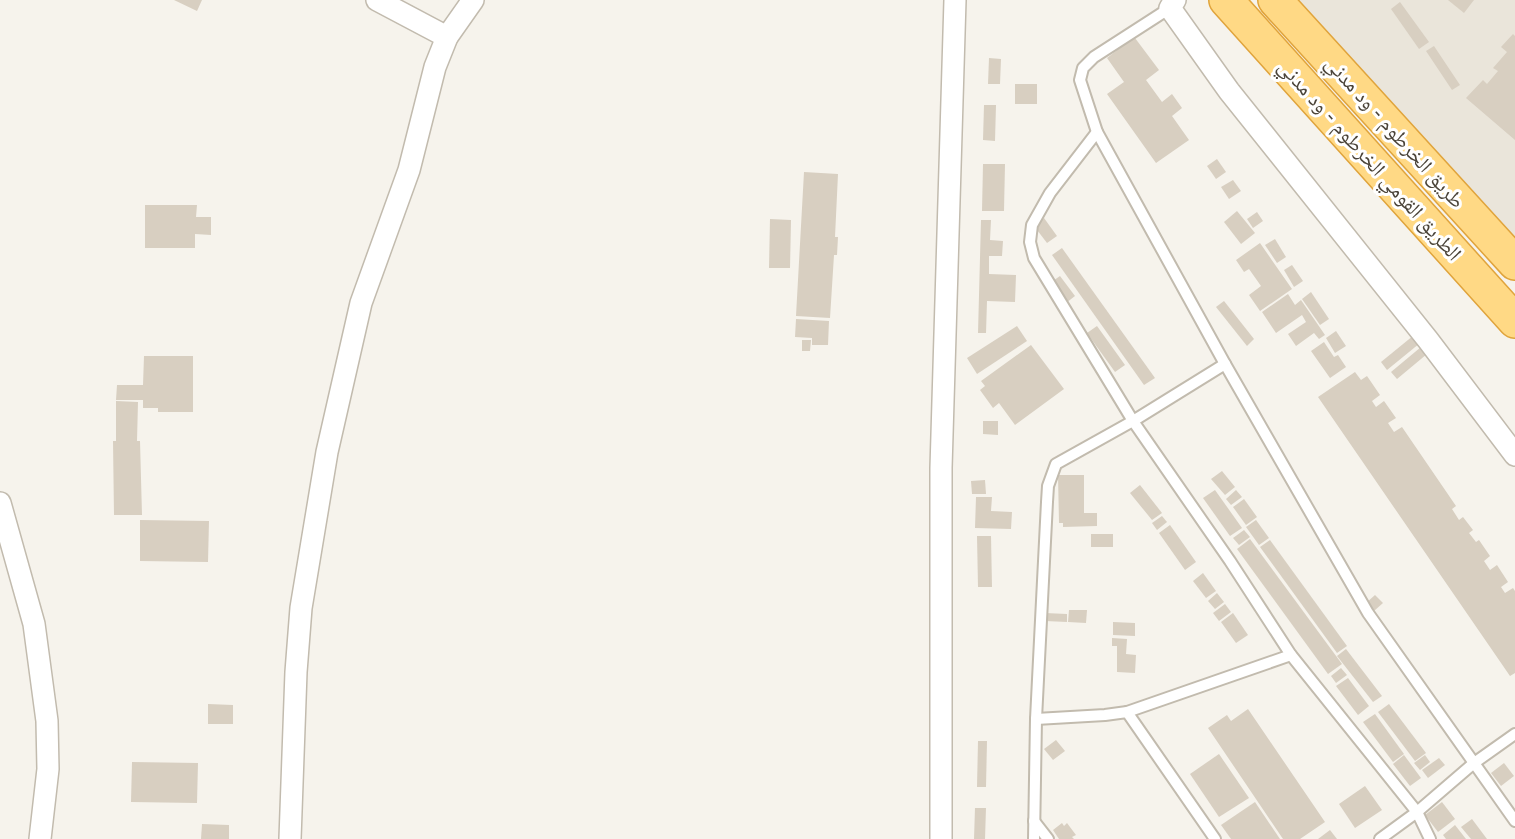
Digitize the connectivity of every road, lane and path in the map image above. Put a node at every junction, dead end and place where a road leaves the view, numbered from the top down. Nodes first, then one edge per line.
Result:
1 (377, 0) edge
2 (473, 0) edge
3 (956, 0) edge
4 (1226, 0) edge
5 (1275, 0) edge
6 (1172, 4) edge
7 (447, 37) junction
8 (1097, 132) junction
9 (1515, 263) edge
10 (1515, 321) edge
11 (1225, 364) junction
12 (1133, 421) junction
13 (1515, 455) edge
14 (0, 503) edge
15 (1291, 655) junction
16 (1126, 712) junction
17 (1036, 719) junction
18 (1515, 734) edge
19 (1474, 763) junction
20 (1417, 812) junction
21 (1034, 821) junction
22 (1515, 821) edge
23 (40, 839) edge
24 (290, 839) edge
25 (941, 839) edge
26 (1034, 839) edge
27 (1048, 839) edge
28 (1215, 839) edge
29 (1380, 839) edge
30 (1430, 839) edge

1 - 7 street
2 - 7 street
3 - 25 street
4 - 10 highway, الطريق القومي الخرطوم - ود مدني
5 - 9 highway, طريق الخرطوم - ود مدني
6 - 8 lane
6 - 13 street
7 - 24 street
8 - 11 lane
8 - 12 lane
11 - 12 lane
11 - 19 lane
12 - 15 lane
12 - 17 lane
14 - 23 street
15 - 16 lane
15 - 20 lane
16 - 17 lane
16 - 28 lane
17 - 21 lane
18 - 19 lane
19 - 20 lane
19 - 22 lane
20 - 29 lane
20 - 30 lane
21 - 26 lane
21 - 27 lane

